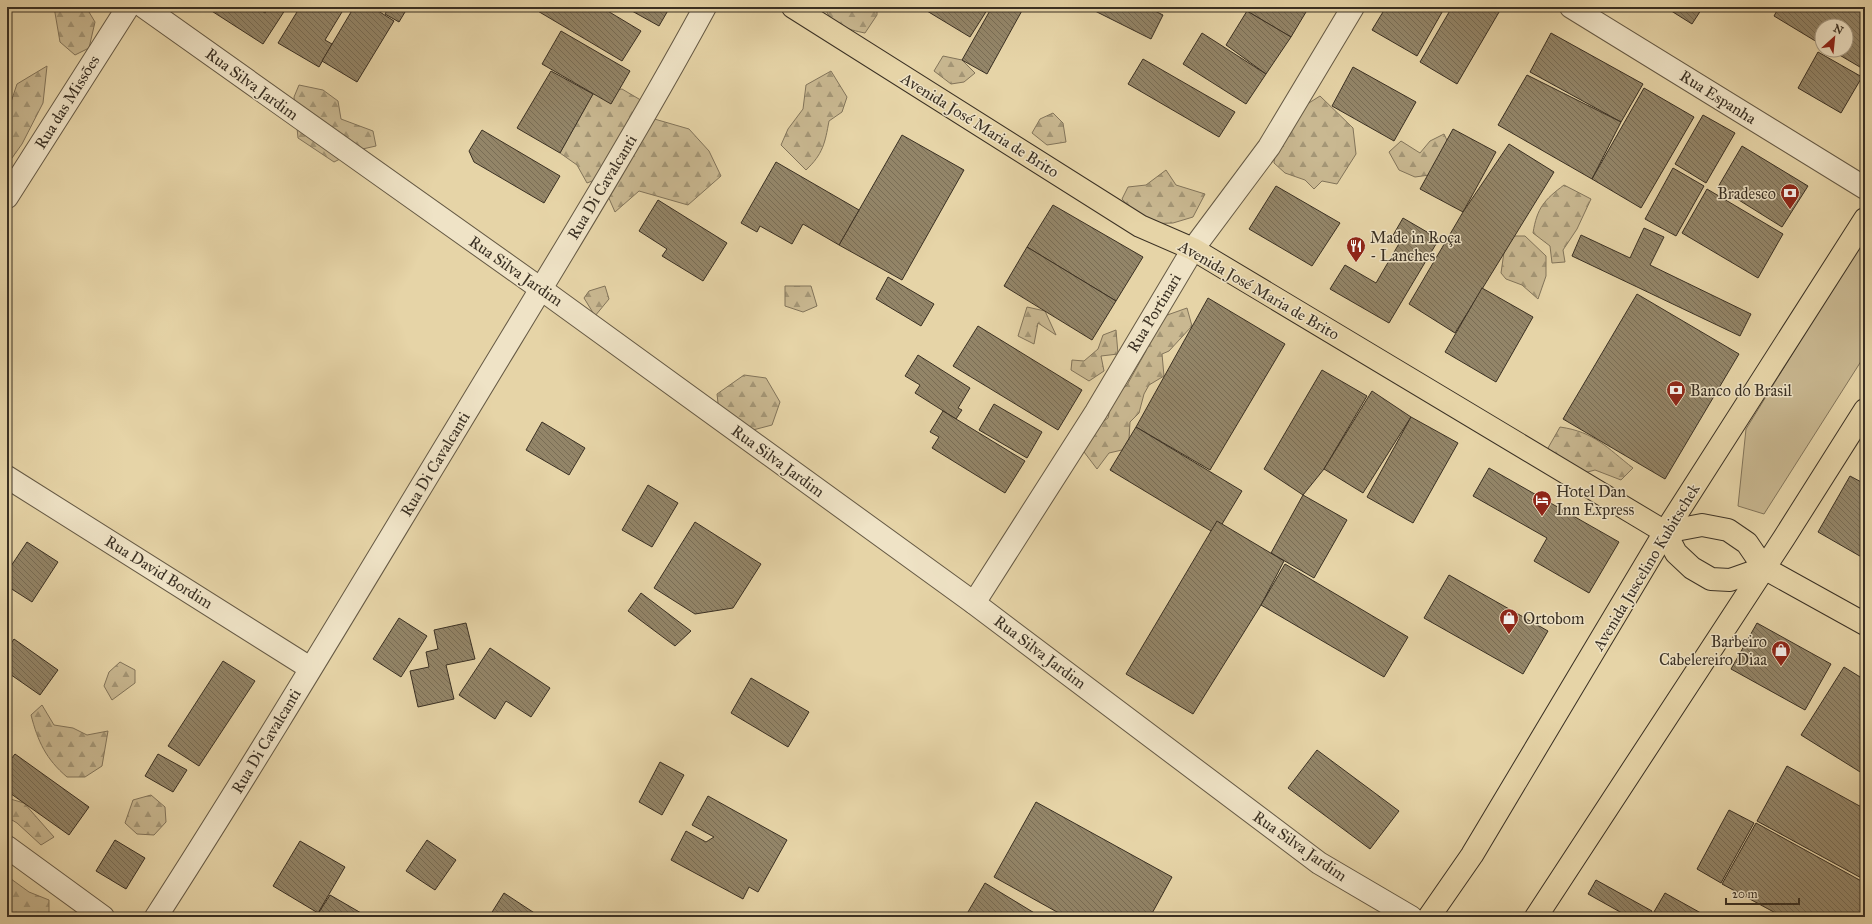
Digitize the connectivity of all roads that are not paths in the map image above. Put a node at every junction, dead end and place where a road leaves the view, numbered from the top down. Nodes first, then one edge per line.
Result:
1 (128, 7) edge
2 (144, 7) edge
3 (705, 7) edge
4 (793, 7) edge
5 (1353, 7) edge
6 (1571, 7) edge
7 (1865, 188) edge
8 (7, 197) edge
9 (1865, 219) edge
10 (1193, 249) junction
11 (541, 289) junction
12 (1865, 410) edge
13 (7, 477) edge
14 (1665, 532) junction
15 (1764, 568) junction
16 (974, 603) junction
17 (1865, 624) edge
18 (310, 668) junction
19 (7, 847) edge
20 (103, 917) edge
21 (156, 917) edge
22 (1411, 917) edge
23 (1429, 917) edge
24 (1536, 917) edge

1 - 8 street, Rua das Missões
2 - 11 street, Rua Silva Jardim
3 - 11 street, Rua Di Cavalcanti
4 - 10 main road, Avenida José Maria de Brito
5 - 10 street, Rua Portinari
6 - 7 street, Rua Espanha
9 - 14 main road, Avenida Juscelino Kubitschek
10 - 14 main road, Avenida José Maria de Brito
10 - 16 street, Rua Portinari
11 - 16 street, Rua Silva Jardim
11 - 18 street, Rua Di Cavalcanti
12 - 15 main road
13 - 18 street, Rua David Bordim
14 - 15 main road
14 - 15 main road
14 - 23 main road, Avenida Juscelino Kubitschek
15 - 17 main road
15 - 24 main road
16 - 22 street, Rua Silva Jardim
18 - 21 street, Rua Di Cavalcanti
19 - 20 street

